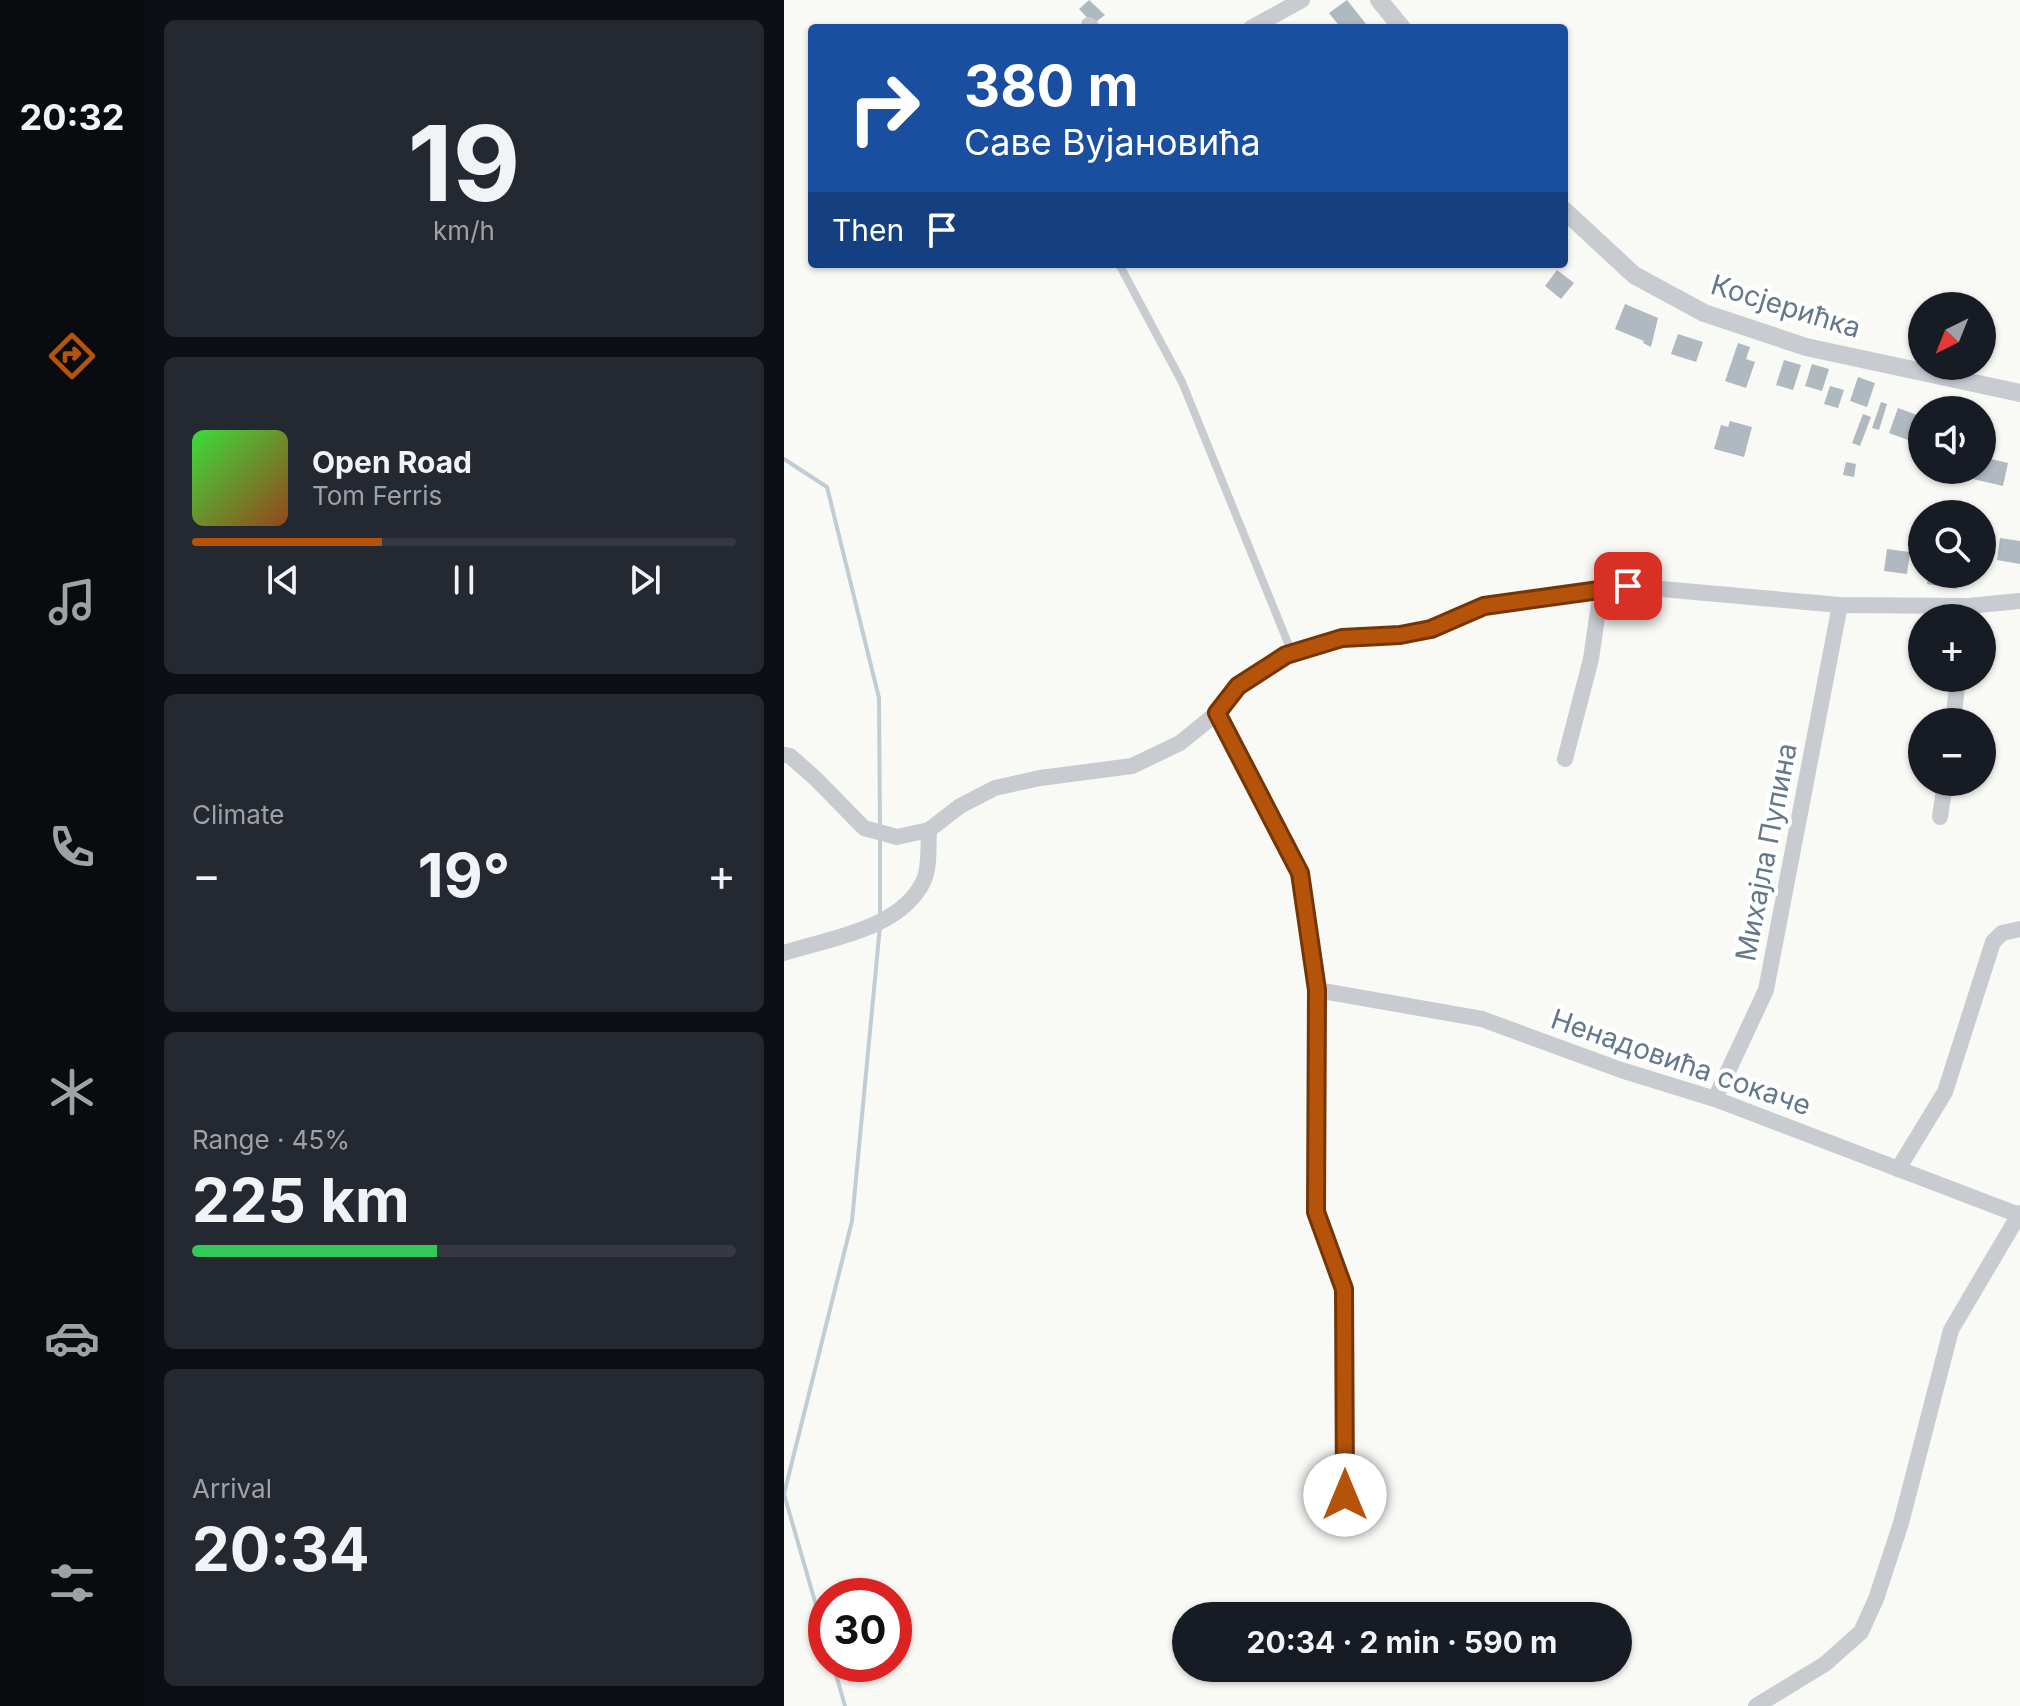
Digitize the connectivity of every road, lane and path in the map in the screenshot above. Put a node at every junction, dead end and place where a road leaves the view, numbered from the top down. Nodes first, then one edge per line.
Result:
1 (1302, 0) edge
2 (1379, 0) edge
3 (1258, 24) edge
4 (1399, 24) edge
5 (1568, 214) edge
6 (1121, 268) edge
7 (2020, 393) edge
8 (1601, 590) junction
9 (2020, 601) edge
10 (1840, 605) junction
11 (1996, 606) edge
12 (1908, 609) edge
13 (1292, 654) junction
14 (1217, 713) junction
15 (784, 755) edge
16 (1565, 759) dead end
17 (1943, 796) edge
18 (1940, 817) dead end
19 (929, 830) junction
20 (2020, 929) edge
21 (784, 953) edge
22 (1317, 990) junction
23 (1715, 1099) junction
24 (1898, 1169) junction
25 (2019, 1214) edge
26 (1345, 1525) dead end
27 (1756, 1706) edge

1 - 3 street
2 - 4 street
5 - 7 street, Косјерићка
6 - 13 lane
8 - 10 street
8 - 13 street
8 - 16 street
9 - 11 street
10 - 12 street
10 - 23 street, Михајла Пупина
13 - 14 street
14 - 19 street
14 - 22 street
15 - 19 street
17 - 18 street
19 - 21 street
20 - 24 street
22 - 23 street, Ненадовића сокаче
22 - 26 street
23 - 24 street, Ненадовића сокаче
24 - 25 street, Ненадовића сокаче
25 - 27 street

